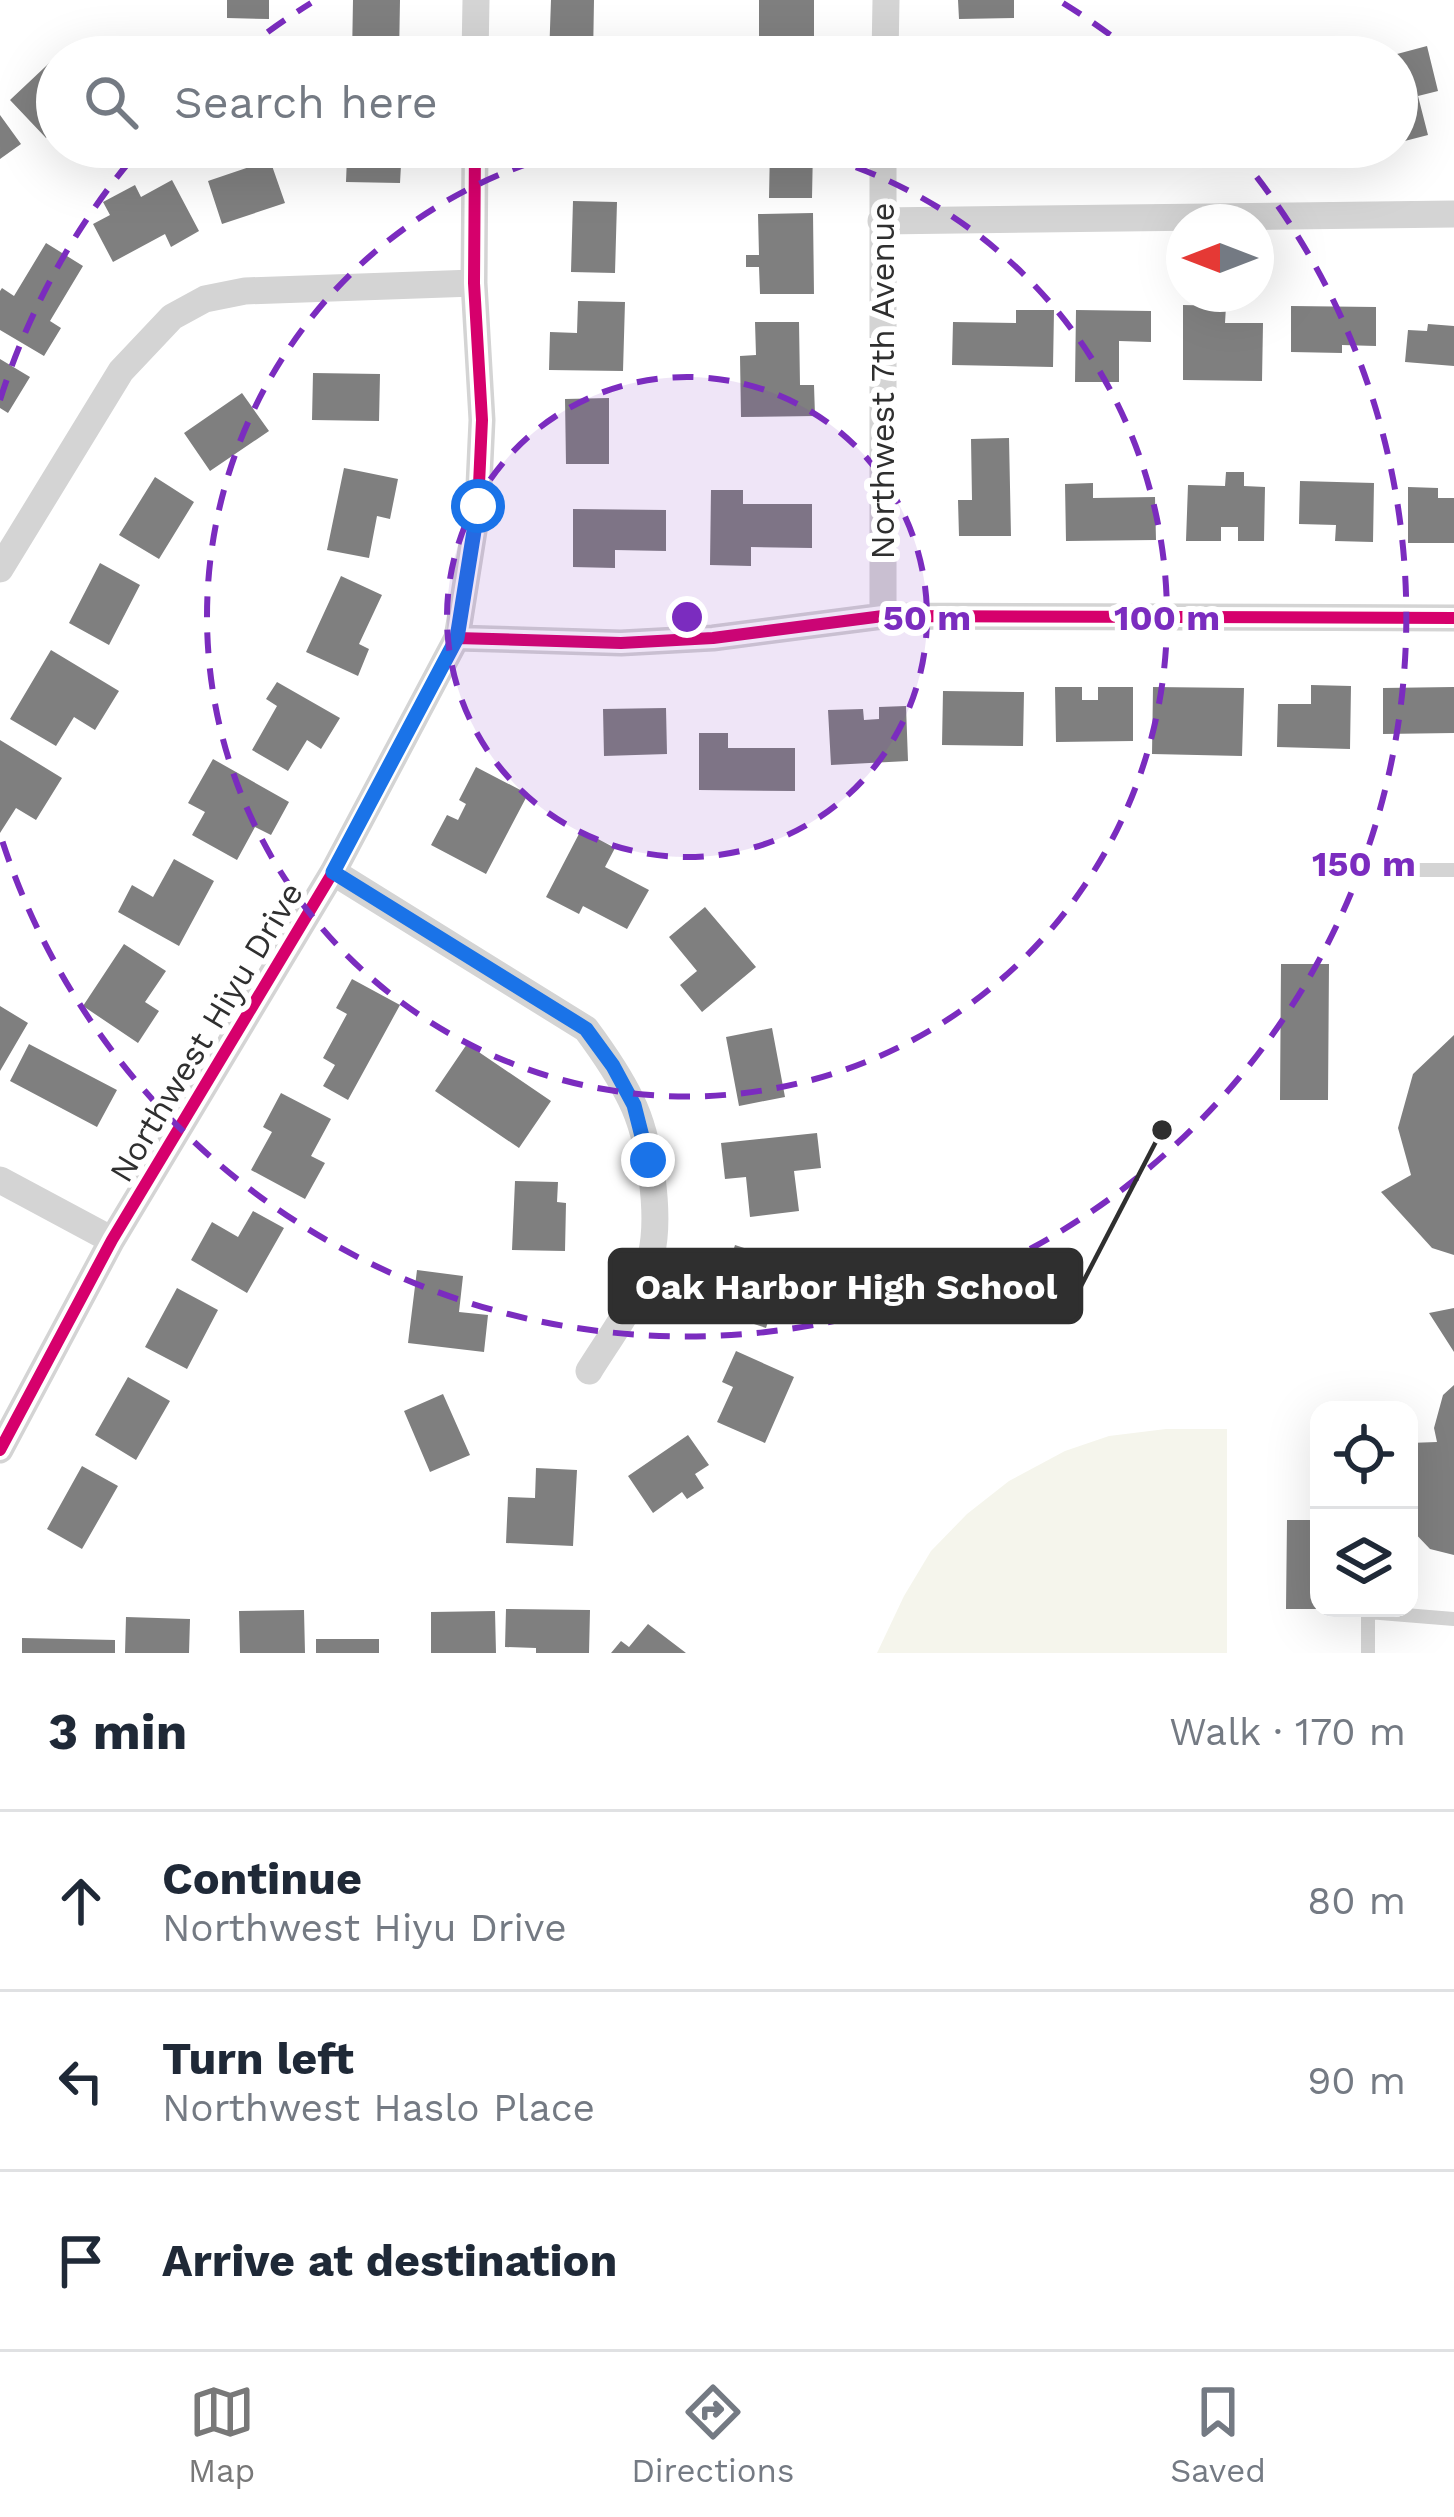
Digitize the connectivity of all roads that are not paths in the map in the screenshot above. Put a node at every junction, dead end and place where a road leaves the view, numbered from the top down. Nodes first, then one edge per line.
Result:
1 (476, 0) edge
2 (886, 0) edge
3 (475, 36) edge
4 (885, 36) edge
5 (475, 168) edge
6 (882, 168) edge
7 (1454, 214) edge
8 (881, 221) junction
9 (473, 283) junction
10 (0, 569) edge
11 (883, 616) junction
12 (1454, 618) edge
13 (457, 638) junction
14 (1391, 870) dead end
15 (1454, 870) edge
16 (333, 872) junction
17 (0, 1180) edge
18 (112, 1240) junction
19 (589, 1371) dead end
20 (0, 1450) edge
21 (1454, 1618) edge
22 (1368, 1653) edge

1 - 3 street
2 - 4 street
5 - 9 street, Northwest Hiyu Drive
6 - 8 street, Northwest 7th Avenue
7 - 8 street
8 - 11 street, Northwest 7th Avenue
9 - 10 street
9 - 13 street, Northwest Hiyu Drive
11 - 12 street
11 - 13 street
13 - 16 street, Northwest Hiyu Drive
14 - 15 lane
16 - 18 street, Northwest Hiyu Drive
16 - 19 street
17 - 18 street
18 - 20 street, Northwest Hiyu Drive
21 - 22 lane

